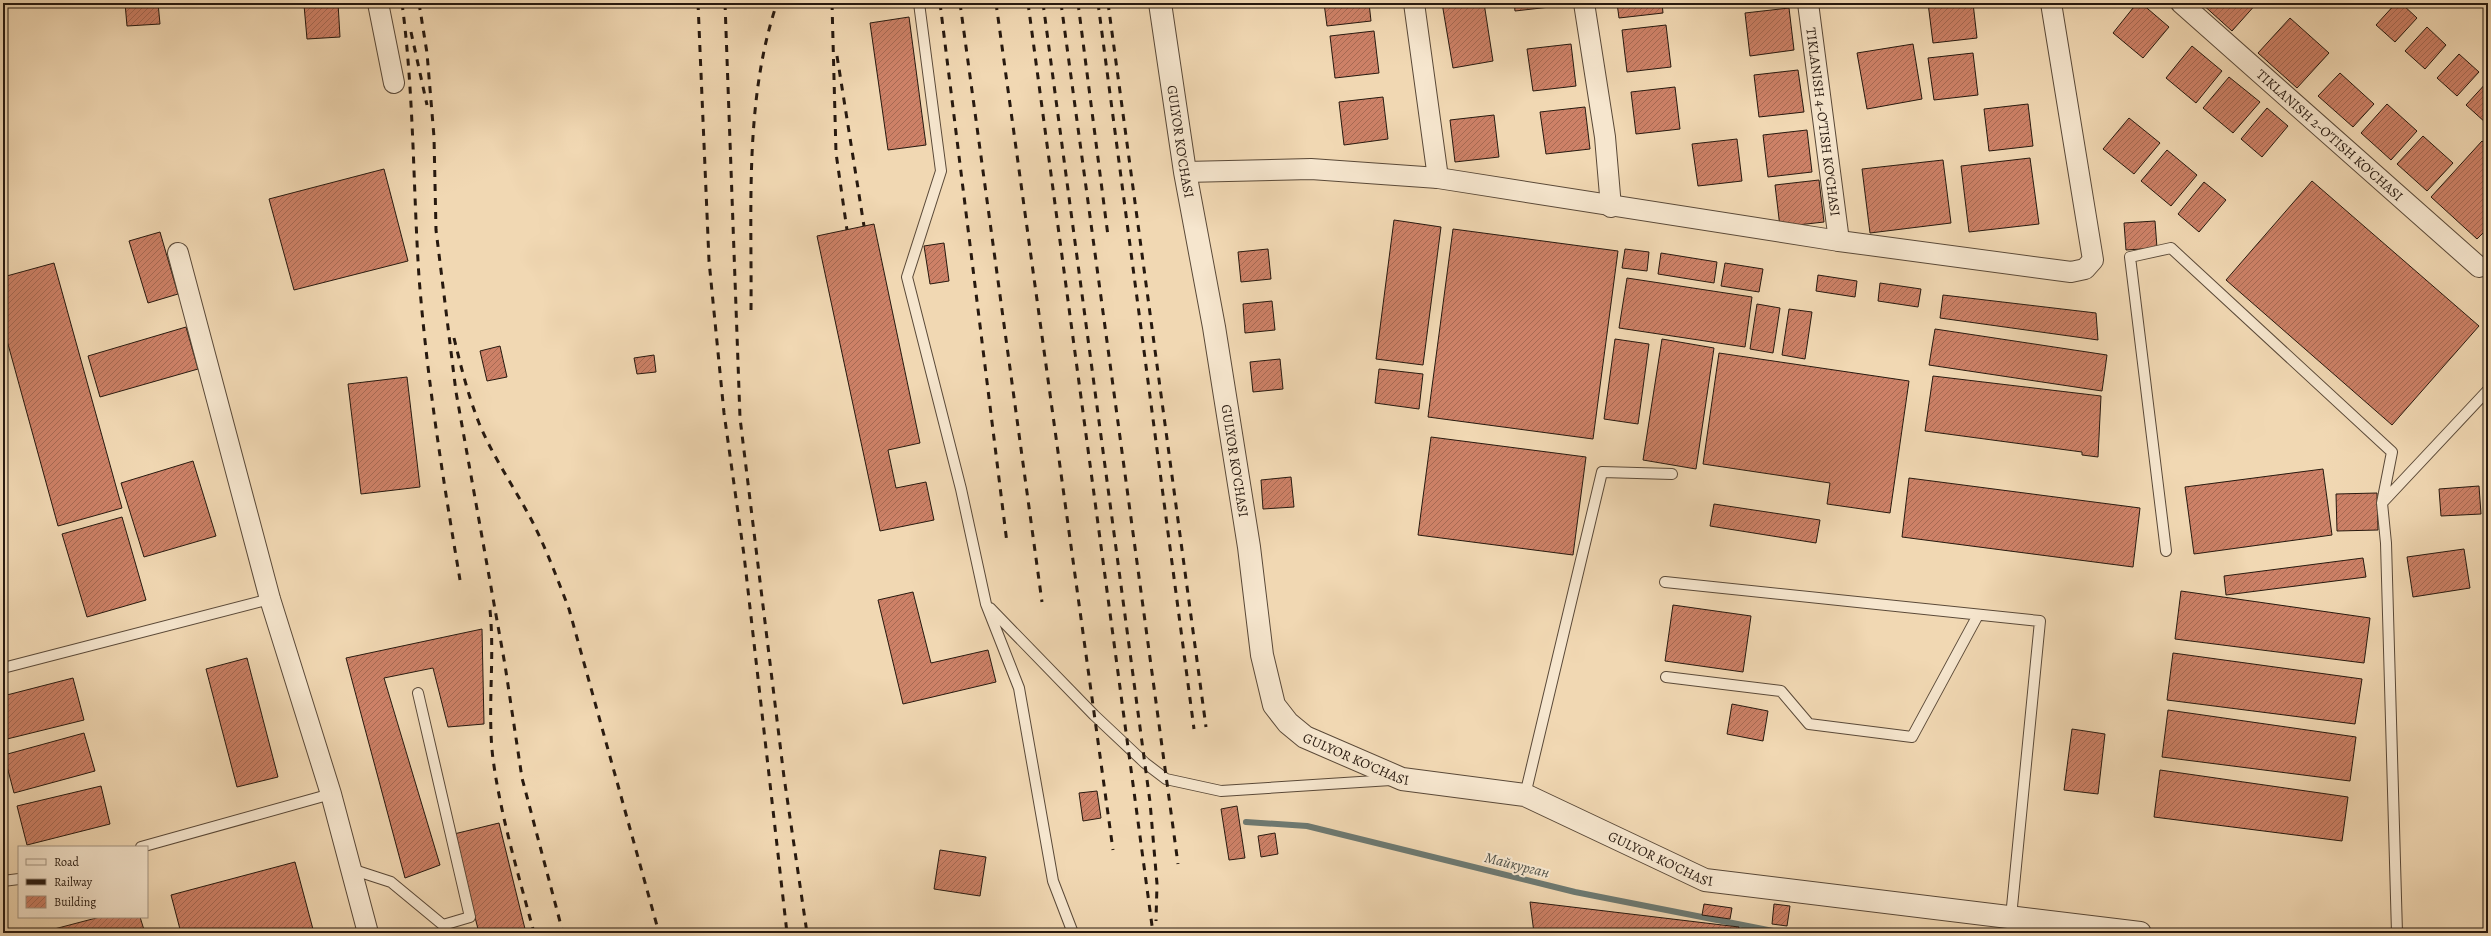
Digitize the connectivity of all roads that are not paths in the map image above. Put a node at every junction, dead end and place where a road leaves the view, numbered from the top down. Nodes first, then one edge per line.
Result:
1 (378, 3) edge
2 (919, 3) edge
3 (1160, 3) edge
4 (1414, 3) edge
5 (1584, 3) edge
6 (1808, 3) edge
7 (2051, 3) edge
8 (2181, 3) edge
9 (394, 83) dead end
10 (1185, 172) junction
11 (1438, 178) junction
12 (1611, 207) junction
13 (1839, 241) junction
14 (178, 253) dead end
15 (2480, 267) dead end
16 (2488, 390) edge
17 (1672, 474) dead end
18 (2382, 503) junction
19 (2166, 551) dead end
20 (1665, 582) dead end
21 (270, 599) junction
22 (986, 604) junction
23 (1978, 615) junction
24 (3, 668) edge
25 (1666, 677) dead end
26 (418, 693) dead end
27 (1402, 779) junction
28 (331, 794) junction
29 (1525, 795) junction
30 (145, 846) edge
31 (351, 869) junction
32 (18, 879) edge
33 (3, 881) edge
34 (2011, 917) junction
35 (368, 933) edge
36 (1073, 933) edge
37 (2140, 933) edge
38 (2397, 933) edge

1 - 9 street
2 - 22 lane
3 - 10 street, GULYOR KO'CHASI
4 - 11 street
5 - 12 street
6 - 13 street, TIKLANISH 4-O'TISH KO‘CHASI
7 - 13 street
8 - 15 street, TIKLANISH 2-O'TISH KO'CHASI
10 - 11 street
10 - 27 street, GULYOR KO'CHASI
11 - 12 street
12 - 13 street
14 - 21 street
16 - 18 lane
17 - 29 lane
18 - 19 lane
18 - 38 lane
20 - 23 lane
21 - 24 lane
21 - 28 street
22 - 27 lane
22 - 36 lane
23 - 25 lane
23 - 34 lane
26 - 31 lane
27 - 29 street, GULYOR KO'CHASI
28 - 30 lane
28 - 31 street
29 - 34 street, GULYOR KO'CHASI
31 - 35 street
32 - 33 lane
34 - 37 street, GULYOR KO'CHASI

